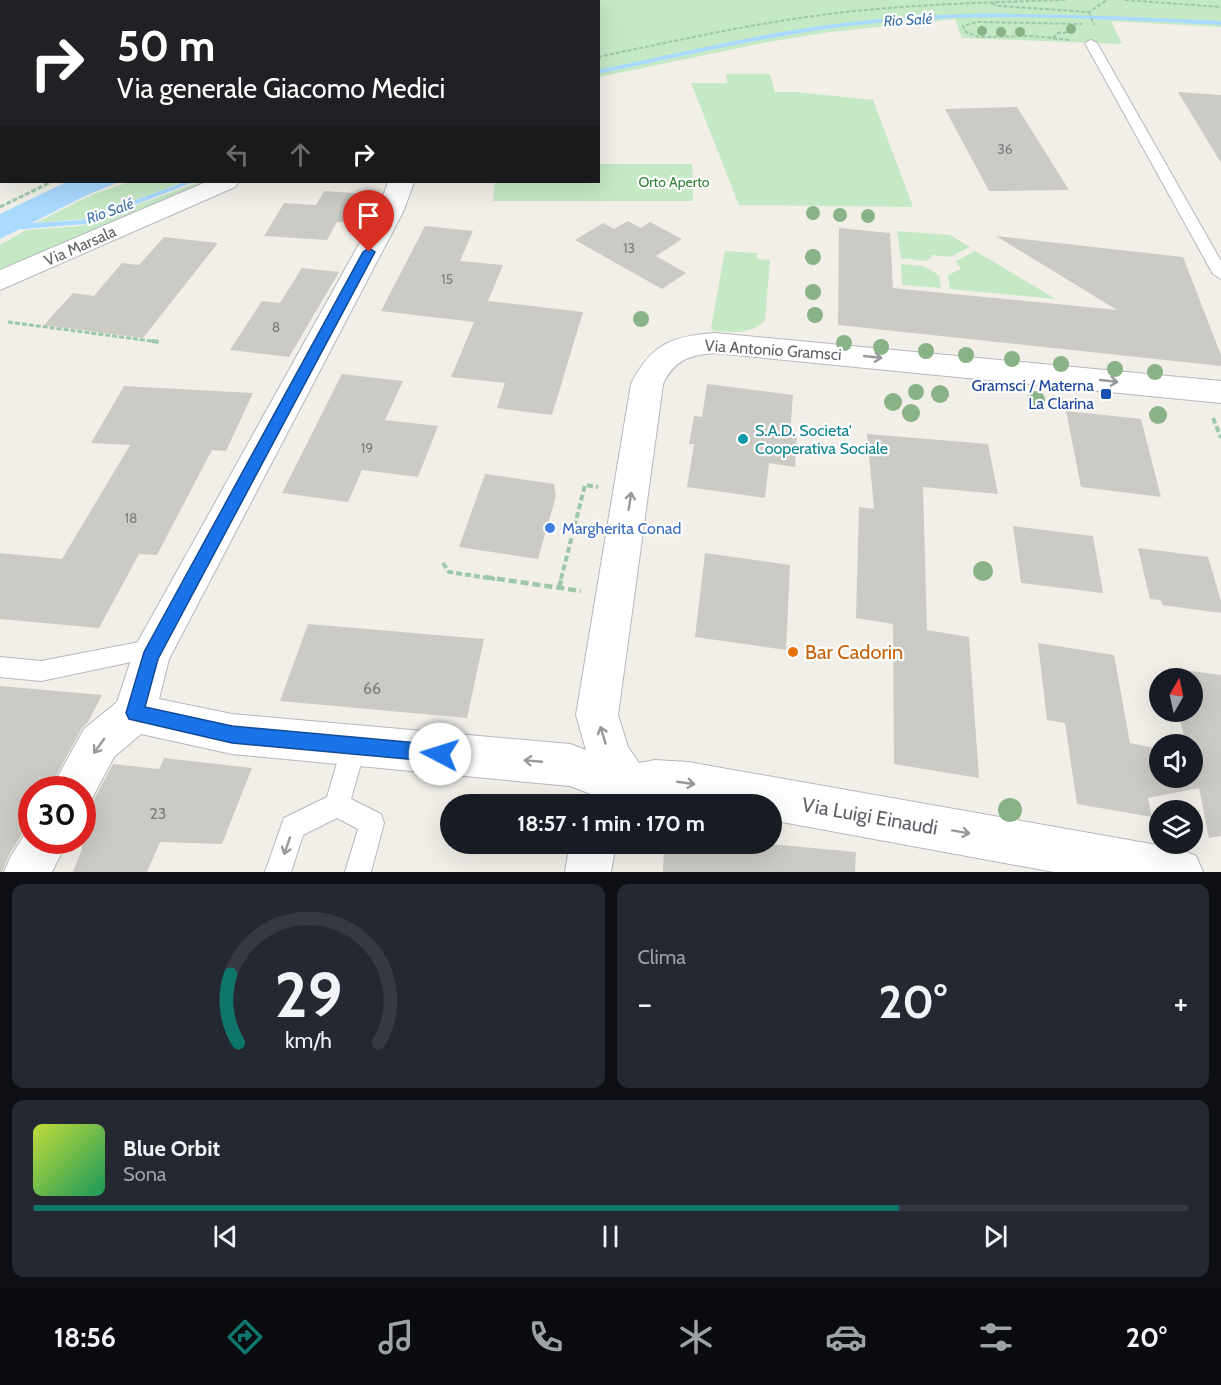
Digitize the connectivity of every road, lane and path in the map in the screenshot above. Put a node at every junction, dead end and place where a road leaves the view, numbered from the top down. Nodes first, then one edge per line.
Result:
1 (1065, 0) edge
2 (1107, 0) edge
3 (1125, 0) edge
4 (992, 2) junction
5 (1221, 7) edge
6 (1089, 12) junction
7 (1094, 20) dead end
8 (1091, 43) dead end
9 (600, 57) edge
10 (49, 183) edge
11 (224, 183) edge
12 (396, 196) edge
13 (0, 207) edge
14 (1221, 274) edge
15 (0, 281) edge
16 (8, 322) dead end
17 (159, 342) dead end
18 (1221, 392) edge
19 (608, 488) dead end
20 (443, 563) dead end
21 (155, 648) junction
22 (0, 667) edge
23 (135, 713) junction
24 (354, 746) junction
25 (80, 776) edge
26 (617, 794) edge
27 (619, 794) edge
28 (621, 794) edge
29 (749, 794) edge
30 (782, 800) edge
31 (337, 806) junction
32 (37, 854) edge
33 (591, 854) edge
34 (27, 872) edge
35 (278, 872) edge
36 (358, 872) edge
37 (588, 872) edge
38 (1179, 872) edge

1 - 4 path
2 - 6 path
3 - 5 path
4 - 6 path
4 - 9 path
6 - 7 path
8 - 14 lane
10 - 13 path
11 - 15 street, Via Marsala
12 - 21 street
16 - 17 path
27 -> 18 street, Via Antonio Gramsci
19 - 20 path
21 - 22 lane
21 - 23 street
23 - 24 street
23 -> 25 street
26 -> 24 street
24 - 31 lane
28 -> 29 street, Via Luigi Einaudi
30 -> 38 street, Via Luigi Einaudi
31 -> 35 lane
31 - 36 lane
32 - 34 street
33 - 37 street

